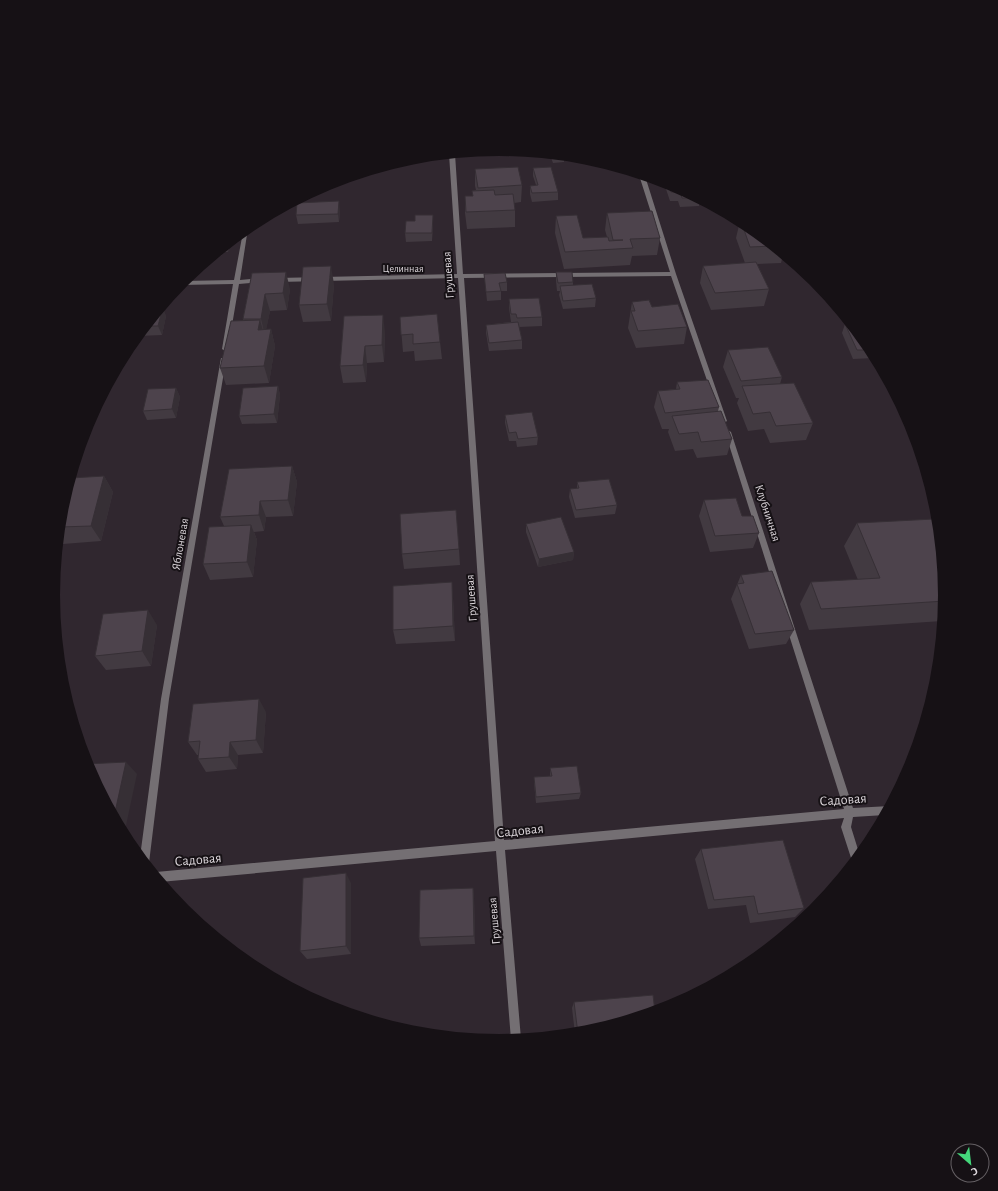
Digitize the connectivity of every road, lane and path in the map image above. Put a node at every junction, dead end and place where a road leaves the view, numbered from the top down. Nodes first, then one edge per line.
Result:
1 (452, 159) edge
2 (644, 181) edge
3 (244, 238) edge
4 (673, 274) junction
5 (460, 277) junction
6 (265, 280) edge
7 (272, 280) edge
8 (236, 282) junction
9 (191, 283) edge
10 (882, 810) edge
11 (850, 812) junction
12 (500, 846) junction
13 (854, 853) edge
14 (145, 855) edge
15 (162, 876) edge
16 (516, 1034) edge

1 - 5 street, Грушевая
2 - 4 street, Клубничная
3 - 8 street, Яблоневая
4 - 5 street, Целинная
4 - 11 street, Клубничная
5 - 7 street, Целинная
5 - 12 street, Грушевая
6 - 8 street
8 - 9 street
8 - 14 street, Яблоневая
10 - 11 street, Садовая
11 - 12 street, Садовая
11 - 13 street, Клубничная
12 - 15 street, Садовая
12 - 16 street, Грушевая

